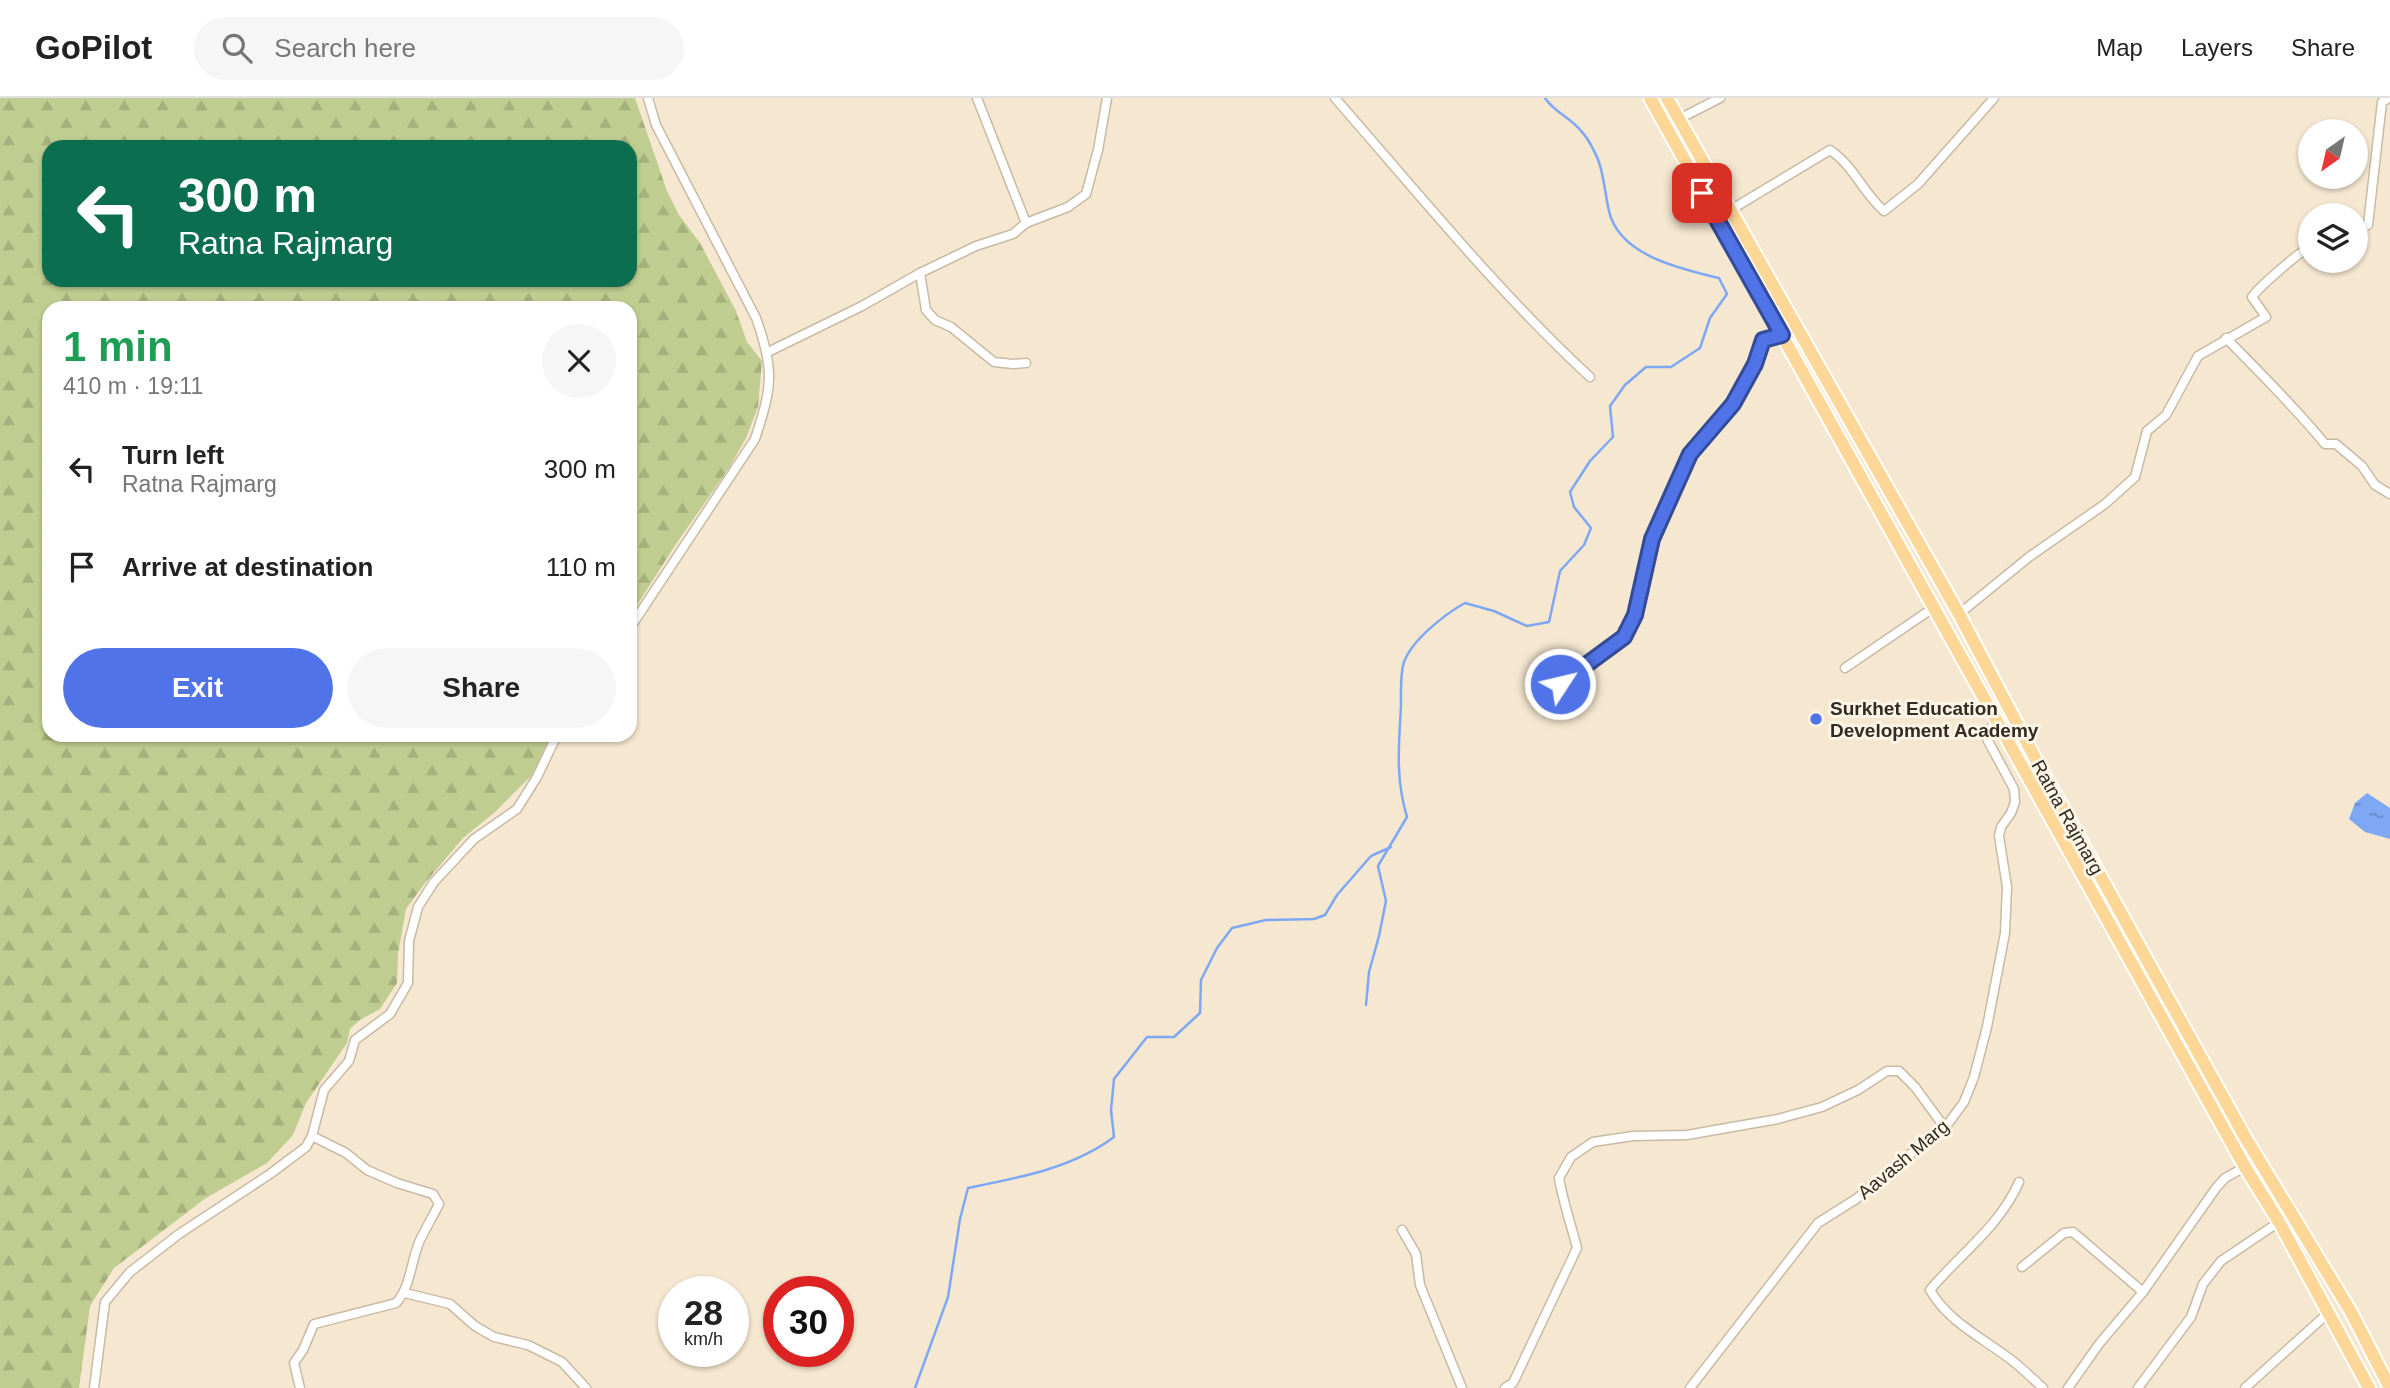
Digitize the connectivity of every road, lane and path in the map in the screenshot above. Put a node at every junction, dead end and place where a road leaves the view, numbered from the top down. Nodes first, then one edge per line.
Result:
1 (648, 98) edge
2 (977, 98) edge
3 (1107, 98) edge
4 (1335, 98) edge
5 (1650, 98) edge
6 (1667, 98) edge
7 (1720, 98) edge
8 (1994, 98) edge
9 (2389, 98) edge
10 (1679, 119) junction
11 (1729, 211) junction
12 (1026, 223) junction
13 (2368, 225) edge
14 (2298, 255) edge
15 (920, 274) junction
16 (1782, 335) junction
17 (2227, 338) junction
18 (768, 352) junction
19 (1026, 363) dead end
20 (1590, 377) dead end
21 (2390, 494) edge
22 (1933, 608) junction
23 (1959, 614) junction
24 (637, 617) edge
25 (1845, 668) dead end
26 (1560, 684) dead end
27 (1995, 722) junction
28 (554, 742) edge
29 (1945, 1128) junction
30 (312, 1136) junction
31 (2245, 1167) junction
32 (2019, 1182) dead end
33 (2278, 1222) junction
34 (1402, 1230) dead end
35 (2022, 1267) dead end
36 (2143, 1292) junction
37 (405, 1293) junction
38 (2327, 1314) junction
39 (94, 1388) edge
40 (300, 1388) edge
41 (586, 1388) edge
42 (1462, 1388) edge
43 (1505, 1388) edge
44 (1690, 1388) edge
45 (2043, 1388) edge
46 (2068, 1388) edge
47 (2138, 1388) edge
48 (2245, 1388) edge
49 (2369, 1388) edge
50 (2390, 1388) edge

1 - 18 street
2 - 12 street
3 - 12 street
4 - 20 street
5 - 16 main road, Ratna Rajmarg
6 - 10 main road, Ratna Rajmarg
7 - 10 street
8 - 11 street
9 - 13 street
10 - 11 main road, Ratna Rajmarg
11 - 23 main road, Ratna Rajmarg
12 - 15 street
14 - 17 street
15 - 18 street
15 - 19 street
16 - 22 main road, Ratna Rajmarg
16 - 26 street
17 - 21 street
17 - 23 street
18 - 24 street
22 - 25 street
22 - 27 main road, Ratna Rajmarg
23 - 50 main road, Ratna Rajmarg
27 - 29 street, Aavash Marg
27 - 31 main road, Ratna Rajmarg
28 - 30 street
29 - 43 street
29 - 44 street, Aavash Marg
30 - 37 street
30 - 39 street
31 - 33 main road, Ratna Rajmarg
31 - 36 street
32 - 45 street
33 - 38 main road, Ratna Rajmarg
33 - 47 street
34 - 42 street
35 - 36 street
36 - 46 street
37 - 40 street
37 - 41 street
38 - 48 street
38 - 49 main road, Ratna Rajmarg

